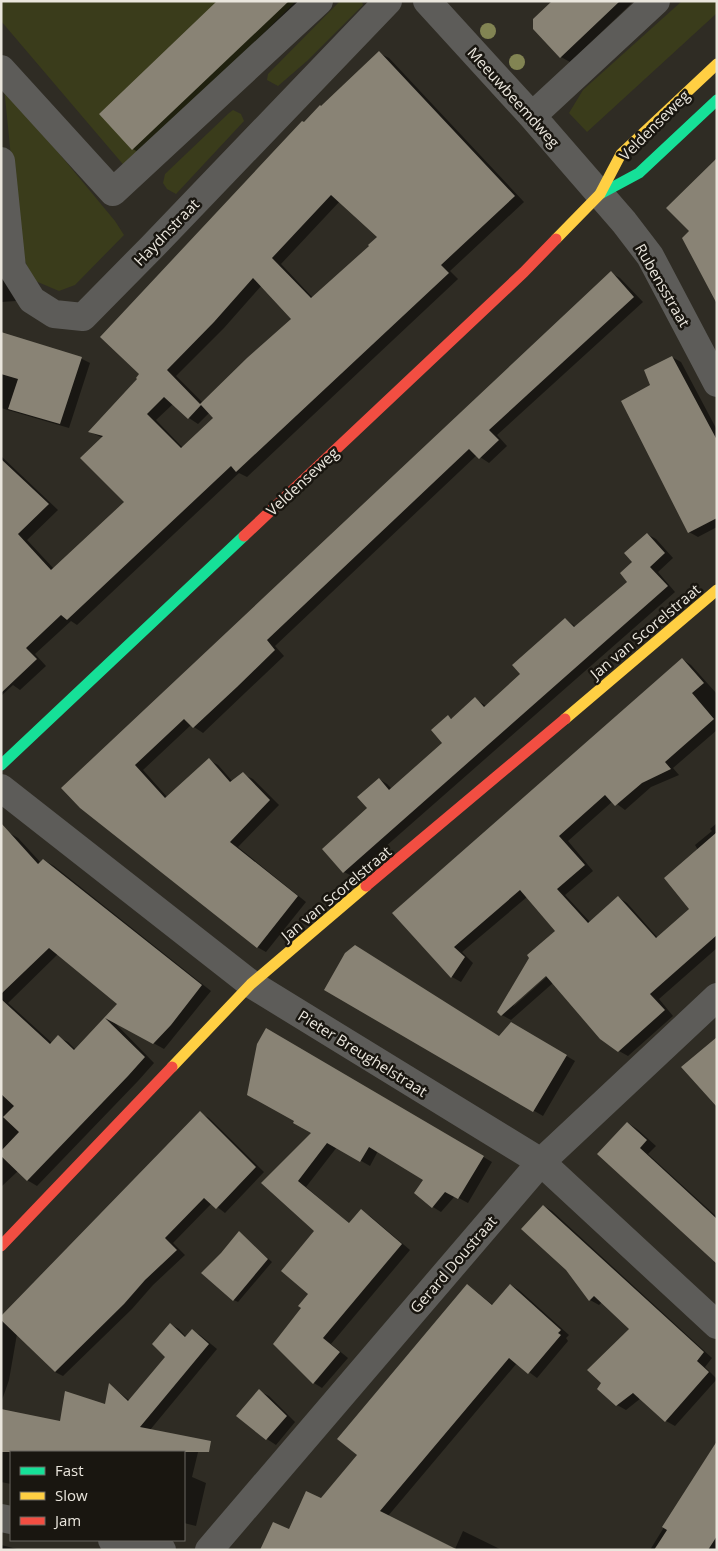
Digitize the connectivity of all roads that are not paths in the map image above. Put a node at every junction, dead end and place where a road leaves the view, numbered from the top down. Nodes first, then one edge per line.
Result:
1 (319, 1) edge
2 (388, 1) edge
3 (427, 1) edge
4 (656, 1) edge
5 (717, 64) edge
6 (1, 70) edge
7 (717, 100) edge
8 (532, 116) junction
9 (1, 161) edge
10 (600, 194) junction
11 (717, 383) edge
12 (717, 590) edge
13 (1, 765) edge
14 (1, 788) edge
15 (252, 984) junction
16 (717, 997) edge
17 (541, 1162) junction
18 (1, 1246) edge
19 (717, 1325) edge
20 (117, 1541) edge
21 (162, 1550) edge
22 (208, 1550) edge

1 - 6 street
2 - 9 street, Haydnstraat
3 - 8 street, Meeuwbeemdweg
4 - 8 street
5 - 10 street, Veldenseweg
7 - 10 street, Veldenseweg
8 - 10 street, Meeuwbeemdweg
10 - 11 street, Rubensstraat
10 - 13 street, Veldenseweg
12 - 15 street, Jan van Scorelstraat
14 - 15 street, Pieter Breughelstraat
15 - 17 street, Pieter Breughelstraat
15 - 18 street, Jan van Scorelstraat
16 - 17 street, Gerard Doustraat
17 - 19 street, Pieter Breughelstraat
17 - 22 street, Gerard Doustraat
20 - 21 street

